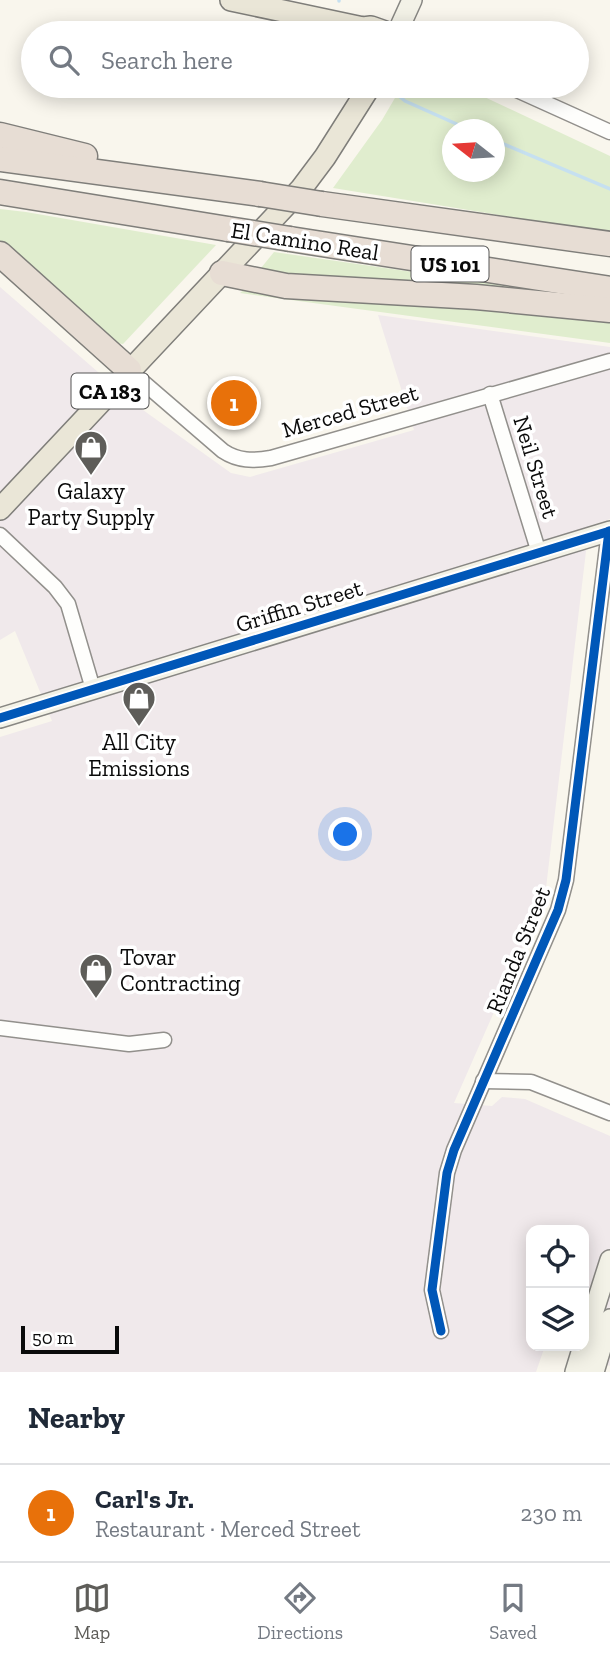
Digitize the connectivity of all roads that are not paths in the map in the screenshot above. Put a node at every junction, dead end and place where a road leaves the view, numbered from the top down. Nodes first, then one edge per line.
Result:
1 (231, 0) edge
2 (412, 0) edge
3 (287, 13) junction
4 (301, 21) edge
5 (325, 21) edge
6 (402, 21) edge
7 (357, 98) edge
8 (363, 98) edge
9 (535, 98) edge
10 (354, 114) junction
11 (610, 132) edge
12 (0, 135) edge
13 (0, 159) edge
14 (204, 187) junction
15 (0, 192) edge
16 (610, 244) edge
17 (0, 254) edge
18 (222, 273) junction
19 (610, 289) edge
20 (610, 310) edge
21 (610, 361) edge
22 (129, 370) junction
23 (490, 394) junction
24 (0, 509) edge
25 (609, 531) edge
26 (0, 535) edge
27 (539, 553) junction
28 (93, 689) junction
29 (0, 718) edge
30 (0, 1028) edge
31 (164, 1040) dead end
32 (483, 1081) junction
33 (610, 1113) edge
34 (610, 1260) edge
35 (610, 1319) edge
36 (589, 1325) edge
37 (441, 1331) dead end
38 (581, 1351) edge
39 (575, 1372) edge
40 (594, 1372) edge

1 - 3 main road
2 - 6 street
3 - 4 main road
3 - 5 main road
7 - 10 main road
8 - 10 main road, CA 183
9 - 11 street
10 - 18 main road, CA 183
12 - 14 highway
13 - 14 highway, El Camino Real / US 101
14 - 16 highway, El Camino Real / US 101, bridge
15 - 19 highway, El Camino Real / US 101, bridge
17 - 22 highway
18 - 20 highway
18 - 22 main road, CA 183
21 - 23 street, Merced Street
22 - 23 street, Merced Street
22 - 24 main road, CA 183
23 - 27 street, Neil Street
25 - 27 street, Griffin Street
25 - 32 street, Rianda Street
26 - 28 street
27 - 28 street, Griffin Street
28 - 29 street, Griffin Street
30 - 31 street
32 - 33 street
32 - 37 street, Rianda Street
34 - 36 street
35 - 40 street
38 - 39 street

